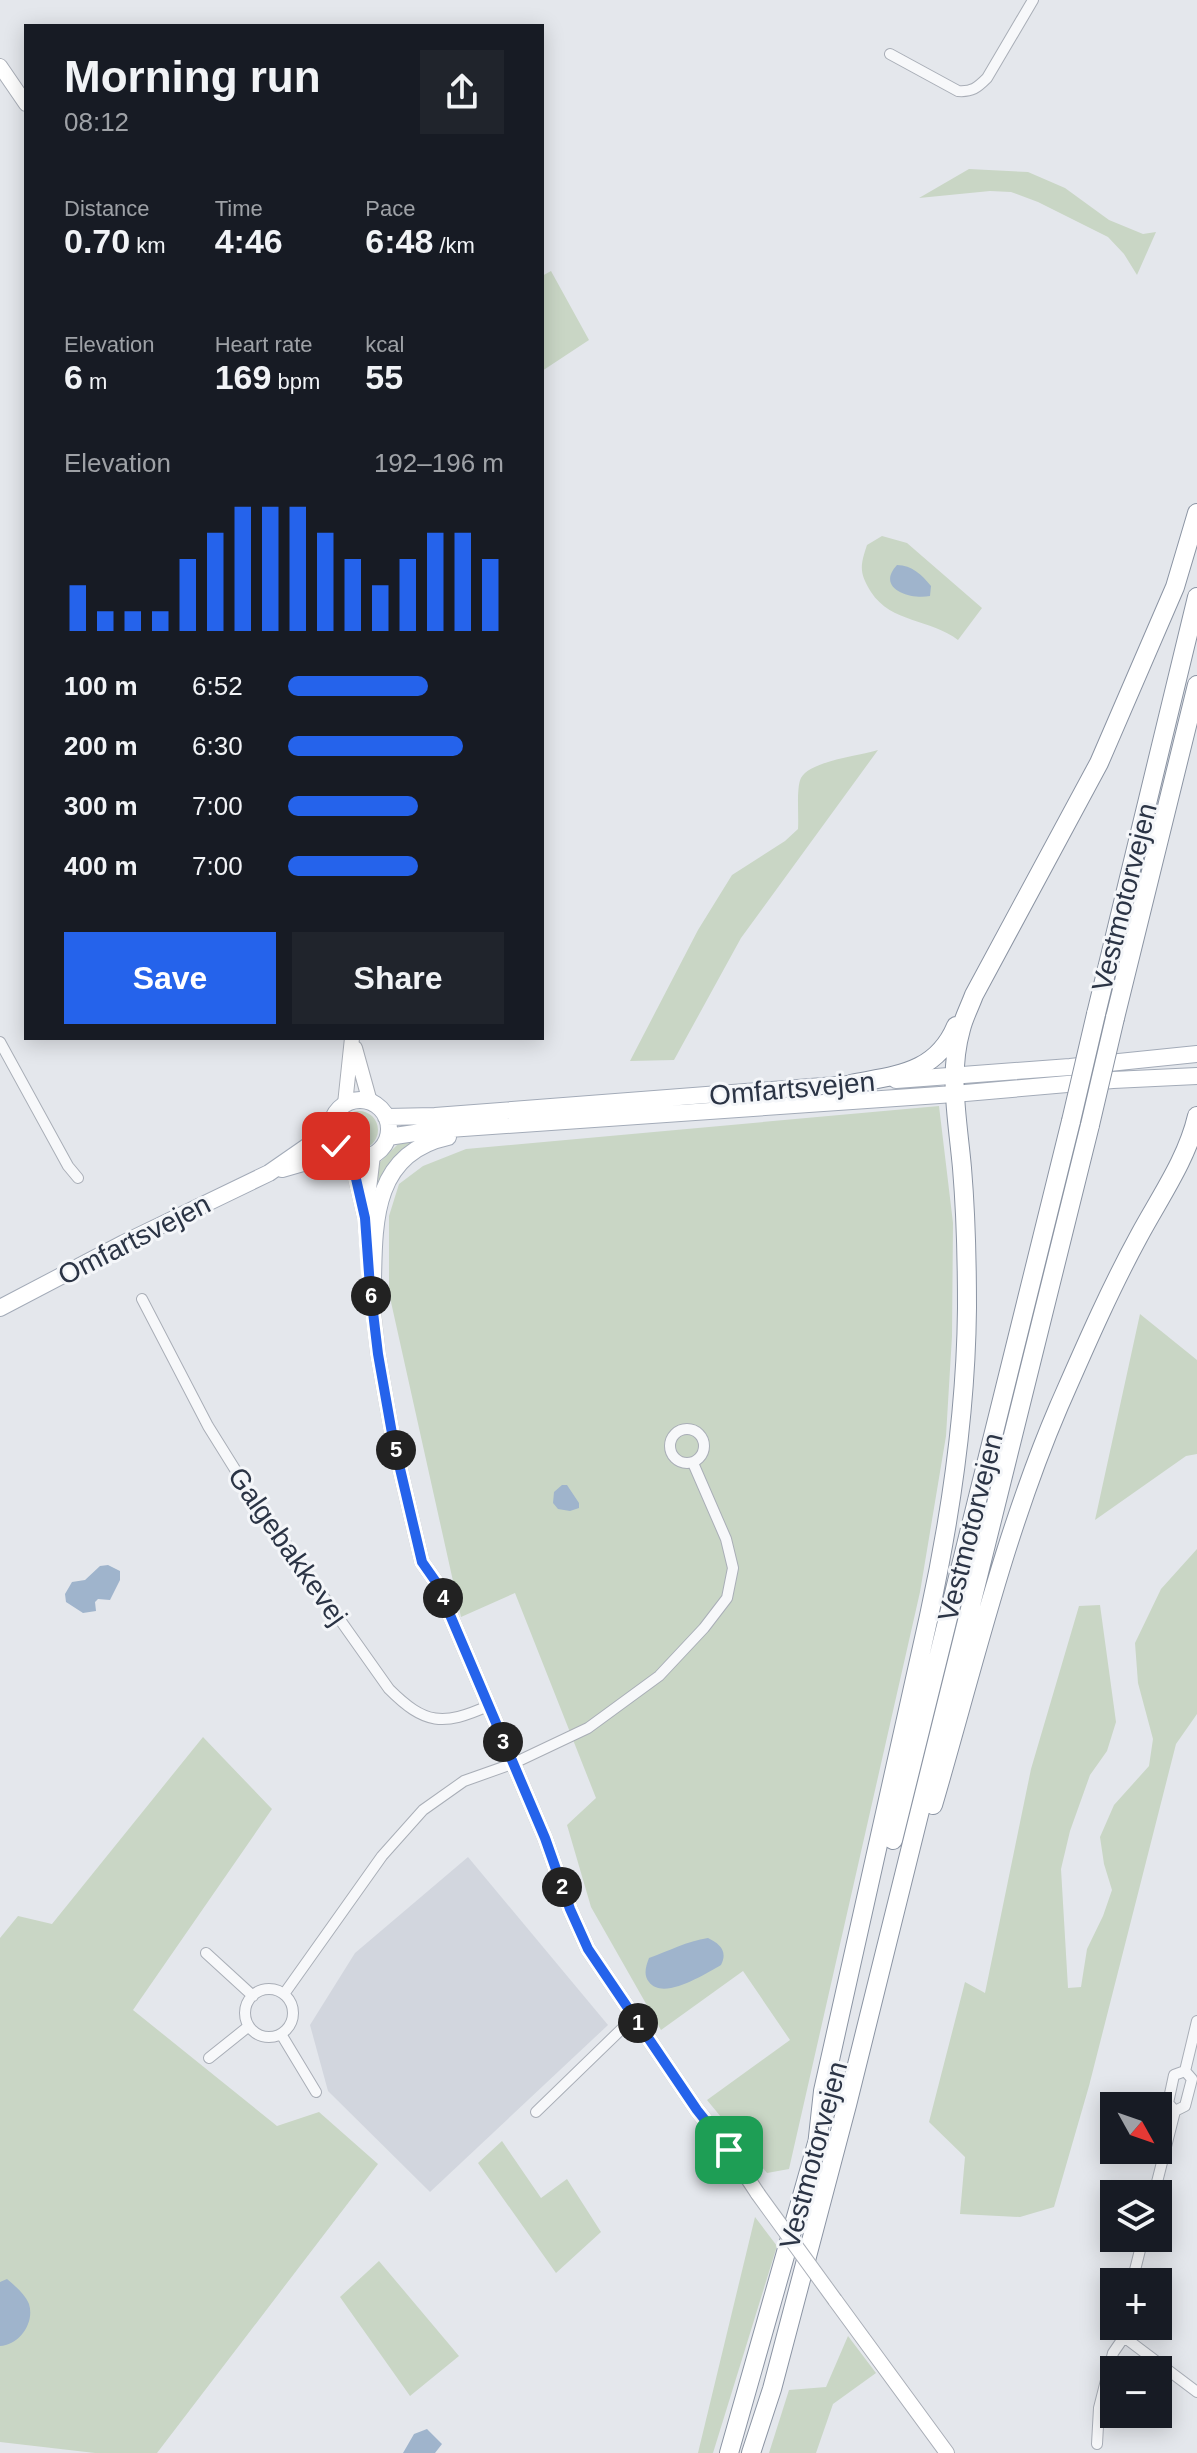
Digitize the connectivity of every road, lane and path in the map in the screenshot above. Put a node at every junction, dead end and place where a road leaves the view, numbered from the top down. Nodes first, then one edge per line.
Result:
1 (1033, 0) edge
2 (890, 54) dead end
3 (0, 66) edge
4 (24, 101) edge
5 (1197, 513) edge
6 (1197, 597) edge
7 (1197, 685) edge
8 (1005, 937) junction
9 (352, 1040) edge
10 (353, 1040) edge
11 (0, 1042) edge
12 (1197, 1055) edge
13 (1070, 1067) junction
14 (955, 1074) junction
15 (1197, 1076) edge
16 (1113, 1080) junction
17 (851, 1084) junction
18 (954, 1094) junction
19 (370, 1102) junction
20 (345, 1104) junction
21 (1197, 1116) edge
22 (386, 1117) junction
23 (523, 1125) junction
24 (331, 1130) junction
25 (388, 1137) junction
26 (346, 1154) junction
27 (373, 1155) junction
28 (269, 1173) junction
29 (78, 1178) dead end
30 (365, 1218) junction
31 (370, 1287) junction
32 (142, 1299) dead end
33 (0, 1308) edge
34 (693, 1463) dead end
35 (488, 1706) junction
36 (512, 1764) junction
37 (206, 1953) dead end
38 (877, 1983) junction
39 (284, 1994) junction
40 (253, 1996) junction
41 (634, 2017) junction
42 (1197, 2021) edge
43 (249, 2026) junction
44 (281, 2034) junction
45 (209, 2058) dead end
46 (1185, 2071) junction
47 (316, 2092) dead end
48 (1175, 2111) junction
49 (536, 2112) dead end
50 (817, 2146) junction
51 (1158, 2180) edge
52 (1119, 2340) edge
53 (1134, 2340) edge
54 (1197, 2392) edge
55 (1097, 2444) dead end
56 (729, 2453) edge
57 (751, 2453) edge
58 (947, 2453) edge

1 - 2 street
3 - 4 street
5 - 8 highway
6 - 50 highway, Vestmotorvejen, bridge
7 - 38 highway, Vestmotorvejen, bridge
8 - 14 highway
8 - 17 highway
9 - 20 street
10 - 19 street
11 - 29 street
12 - 13 main road, Omfartsvejen
12 - 16 main road
13 - 14 main road, Omfartsvejen
13 - 18 main road
14 - 17 main road, Omfartsvejen
14 - 18 highway
15 - 16 main road, Omfartsvejen
16 - 18 main road, Omfartsvejen
17 - 22 main road, Omfartsvejen
18 - 23 main road, Omfartsvejen
18 - 50 highway
19 - 20 main road
19 - 22 main road
20 - 24 main road
21 - 38 highway
22 - 25 main road
23 - 25 main road, Omfartsvejen
23 - 31 main road
24 - 26 main road
24 - 28 main road, Omfartsvejen
25 - 27 main road
26 - 27 main road
26 - 28 main road, Omfartsvejen
26 - 30 street
27 - 30 street
28 - 33 main road, Omfartsvejen
30 - 31 street
31 - 35 street
32 - 35 street, Galgebakkevej
34 - 36 street
35 - 36 street
36 - 39 street
36 - 41 street
37 - 40 street
38 - 57 highway, Vestmotorvejen
39 - 40 street
39 - 44 street
40 - 43 street
41 - 49 street
41 - 58 street, bridge
42 - 46 street
43 - 44 street
43 - 45 street
44 - 47 street
46 - 48 street
46 - 48 street
48 - 51 street
50 - 56 highway, Vestmotorvejen
52 - 55 street
53 - 54 street

